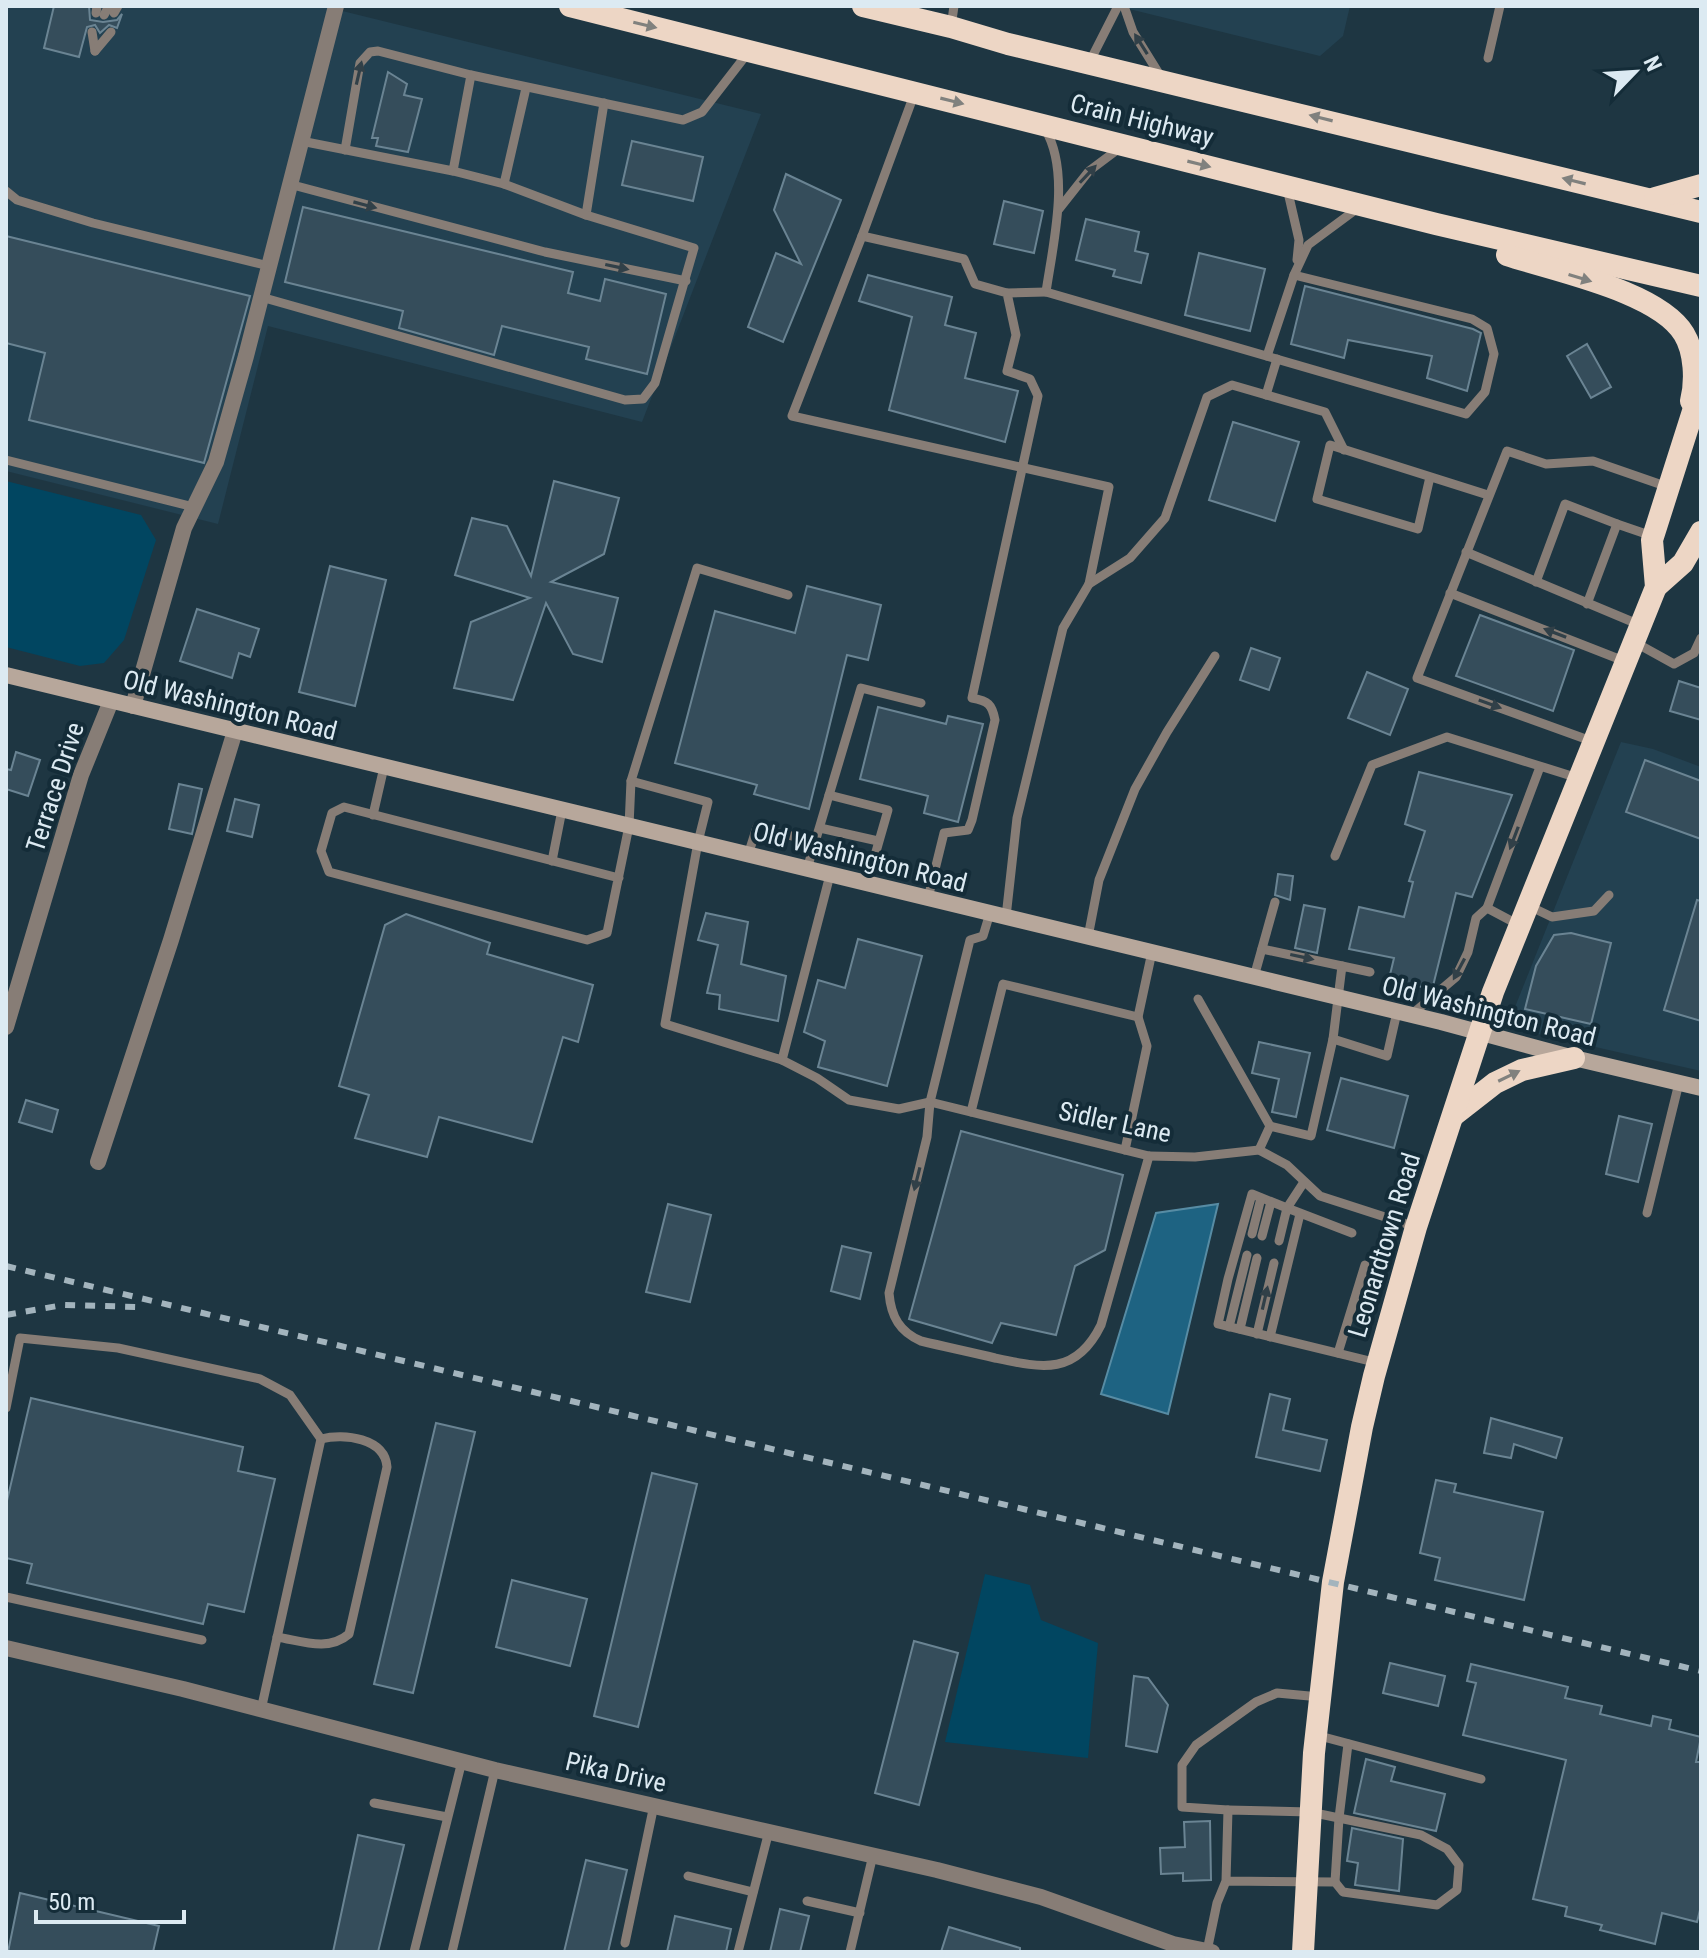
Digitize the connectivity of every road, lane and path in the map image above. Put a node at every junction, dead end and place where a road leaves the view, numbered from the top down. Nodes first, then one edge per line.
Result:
1 (336, 6) edge
2 (570, 6) edge
3 (863, 6) edge
4 (1121, 6) edge
5 (1500, 6) edge
6 (952, 16) edge
7 (101, 33) joint
8 (750, 50) junction
9 (1488, 58) dead end
10 (1089, 63) junction
11 (471, 75) junction
12 (1162, 80) junction
13 (526, 88) junction
14 (915, 92) junction
15 (604, 103) junction
16 (1042, 124) junction
17 (301, 141) junction
18 (1124, 145) junction
19 (345, 150) junction
20 (453, 171) junction
21 (289, 184) junction
22 (504, 184) junction
23 (1286, 185) junction
24 (1701, 185) edge
25 (6, 191) edge
26 (1319, 194) junction
27 (1650, 199) junction
28 (1360, 207) junction
29 (1059, 209) junction
30 (1701, 212) edge
31 (586, 215) junction
32 (862, 236) junction
33 (269, 266) junction
34 (1294, 275) junction
35 (686, 281) junction
36 (1701, 286) edge
37 (1046, 292) junction
38 (1007, 293) junction
39 (261, 297) junction
40 (1272, 358) junction
41 (1701, 386) edge
42 (1266, 395) junction
43 (1684, 439) junction
44 (1344, 450) junction
45 (6, 460) edge
46 (1022, 467) junction
47 (1430, 477) junction
48 (1668, 487) junction
49 (1488, 495) junction
50 (194, 507) junction
51 (1617, 524) junction
52 (1701, 532) edge
53 (1654, 536) junction
54 (1466, 552) junction
55 (1694, 552) edge
56 (1536, 582) junction
57 (1089, 584) junction
58 (1656, 587) junction
59 (1450, 593) junction
60 (788, 595) dead end
61 (1587, 604) junction
62 (1701, 638) edge
63 (1635, 644) junction
64 (1215, 656) dead end
65 (6, 675) edge
66 (111, 701) junction
67 (921, 703) dead end
68 (133, 706) junction
69 (235, 731) junction
70 (1594, 742) junction
71 (384, 767) junction
72 (1540, 767) junction
73 (1578, 778) junction
74 (631, 781) junction
75 (829, 795) junction
76 (562, 810) junction
77 (373, 815) junction
78 (629, 826) junction
79 (820, 828) junction
80 (878, 841) junction
81 (698, 842) junction
82 (815, 842) junction
83 (748, 855) junction
84 (1335, 856) dead end
85 (552, 861) junction
86 (807, 869) junction
87 (830, 875) junction
88 (619, 878) junction
89 (867, 883) junction
90 (1609, 895) dead end
91 (928, 898) junction
92 (1275, 902) dead end
93 (1487, 908) junction
94 (998, 915) junction
95 (1522, 915) junction
96 (1088, 937) junction
97 (1262, 949) junction
98 (1152, 952) junction
99 (1342, 966) junction
100 (1370, 972) dead end
101 (1254, 977) junction
102 (1339, 998) junction
103 (1198, 999) dead end
104 (1404, 1013) junction
105 (1138, 1017) junction
106 (6, 1027) edge
107 (1479, 1031) junction
108 (1333, 1039) junction
109 (1574, 1058) junction
110 (782, 1060) junction
111 (1679, 1083) junction
112 (1701, 1088) edge
113 (930, 1102) junction
114 (971, 1112) junction
115 (1454, 1115) junction
116 (1270, 1126) junction
117 (1125, 1150) junction
118 (1259, 1150) junction
119 (1149, 1156) junction
120 (98, 1162) dead end
121 (1304, 1182) junction
122 (1266, 1200) junction
123 (1287, 1208) junction
124 (1647, 1213) dead end
125 (1300, 1214) junction
126 (1416, 1227) junction
127 (1352, 1233) dead end
128 (1257, 1235) dead end
129 (1279, 1241) dead end
130 (1252, 1257) dead end
131 (1274, 1263) dead end
132 (1365, 1265) dead end
133 (1234, 1328) junction
134 (1257, 1334) junction
135 (1270, 1337) junction
136 (1338, 1353) junction
137 (1378, 1363) junction
138 (6, 1408) edge
139 (321, 1439) junction
140 (6, 1597) edge
141 (277, 1637) junction
142 (202, 1640) dead end
143 (6, 1648) edge
144 (1320, 1697) junction
145 (261, 1710) junction
146 (1316, 1735) junction
147 (1348, 1744) junction
148 (462, 1761) junction
149 (495, 1770) junction
150 (1481, 1779) dead end
151 (374, 1803) dead end
152 (654, 1805) junction
153 (1228, 1810) junction
154 (1310, 1812) junction
155 (447, 1817) junction
156 (1339, 1818) junction
157 (769, 1831) junction
158 (873, 1855) junction
159 (688, 1876) dead end
160 (1226, 1881) junction
161 (1305, 1882) junction
162 (1335, 1882) junction
163 (753, 1892) junction
164 (807, 1901) dead end
165 (860, 1913) junction
166 (625, 1943) dead end
167 (1209, 1951) edge
168 (414, 1952) edge
169 (452, 1952) edge
170 (738, 1952) edge
171 (850, 1952) edge
172 (1303, 1952) edge

1 - 17 street
2 -> 8 highway, Crain Highway
3 - 6 highway, Crain Highway
4 - 10 lane
12 -> 4 lane
5 - 9 lane
6 - 10 highway, Crain Highway
7 - 7 lane
8 - 14 highway, Crain Highway
8 - 15 lane
10 - 12 highway, Crain Highway
11 - 13 lane
19 -> 11 lane
11 - 20 lane
27 -> 12 highway, Crain Highway
13 - 15 lane
13 - 22 lane
14 -> 16 highway, Crain Highway
14 - 32 lane
15 - 31 lane
16 - 18 highway, Crain Highway
16 - 29 lane
17 - 19 lane
17 - 21 street
18 -> 23 highway, Crain Highway
29 -> 18 lane
19 - 20 lane
20 - 22 lane
21 - 33 street
21 -> 35 lane
22 - 31 lane
23 - 26 highway, Crain Highway
23 - 34 lane
24 - 27 highway
25 - 33 lane
26 - 28 highway
26 - 36 highway, Crain Highway
27 - 30 highway, Crain Highway
28 - 34 lane
28 -> 43 highway
29 - 37 lane
31 - 35 lane
32 - 38 lane
32 - 46 lane
33 - 39 street
34 - 40 lane
34 - 40 lane
35 - 39 lane
37 - 38 lane
37 - 40 lane
38 - 46 lane
39 - 50 street
40 - 42 lane
41 - 43 highway, Leonardtown Road
42 - 44 lane
42 - 57 lane
43 - 48 highway, Leonardtown Road
44 - 47 lane
44 - 47 lane
45 - 50 lane
46 - 57 lane
46 - 91 lane
47 - 49 lane
48 - 49 lane
48 - 53 highway, Leonardtown Road
49 - 54 lane
50 - 68 street
51 - 53 lane
51 - 56 lane
51 - 61 lane
52 - 55 highway, Leonardtown Road
53 - 58 highway, Leonardtown Road
54 - 56 lane
54 - 59 lane
55 - 58 highway, Leonardtown Road
56 - 61 lane
57 - 94 lane
58 - 63 highway, Leonardtown Road
63 -> 59 lane
59 -> 70 lane
60 - 74 lane
61 - 63 lane
62 - 63 lane
63 - 70 highway, Leonardtown Road
64 - 96 lane
65 - 66 main road, Old Washington Road
66 - 68 main road, Old Washington Road
66 - 106 street, Terrace Drive
67 - 75 lane
68 - 69 main road, Old Washington Road
69 - 71 main road, Old Washington Road
69 - 120 street
70 - 73 highway, Leonardtown Road
71 - 76 main road, Old Washington Road
71 - 77 lane
72 - 73 lane
72 - 84 lane
72 -> 93 lane
73 - 95 highway, Leonardtown Road
74 - 78 lane
74 - 81 lane
75 - 79 lane
75 - 80 lane
76 - 78 main road, Old Washington Road
76 - 85 lane
77 - 85 lane
77 - 88 lane
78 - 81 main road, Old Washington Road
78 - 88 lane
79 - 80 lane
79 - 82 lane
80 - 89 lane
81 - 83 main road, Old Washington Road
81 - 110 lane
82 - 83 lane
82 - 86 lane
83 - 86 main road, Old Washington Road
85 - 88 lane
86 - 87 main road, Old Washington Road
87 - 89 main road, Old Washington Road
87 - 110 lane
89 - 91 main road, Old Washington Road
90 - 95 lane
91 - 94 main road, Old Washington Road
92 - 97 lane
93 - 95 lane
93 -> 104 lane
94 - 96 main road, Old Washington Road
94 - 113 lane
95 - 107 highway, Leonardtown Road
96 - 98 main road, Old Washington Road
97 -> 99 lane
97 - 101 lane
98 - 101 main road, Old Washington Road
98 - 105 lane
99 - 100 lane
99 - 102 lane
101 - 102 main road, Old Washington Road
102 - 104 main road, Old Washington Road
102 - 108 lane
103 - 116 lane
104 - 107 main road, Old Washington Road
104 - 108 lane
105 - 114 lane
105 - 117 lane
107 - 109 main road, Old Washington Road
107 - 115 highway, Leonardtown Road
108 - 116 lane
109 - 111 main road, Old Washington Road
115 -> 109 highway
110 - 113 lane
111 - 112 main road, Old Washington Road
111 - 124 lane
113 - 114 lane, Sidler Lane
113 -> 119 lane
114 - 117 lane, Sidler Lane
115 - 126 highway, Leonardtown Road
116 - 118 lane
117 - 119 lane, Sidler Lane
118 - 119 lane, Sidler Lane
118 - 121 lane
121 - 123 lane
121 - 126 lane
122 - 123 lane
122 - 128 lane
122 - 133 lane
123 - 125 lane
123 - 129 lane
125 - 127 lane
125 - 135 lane
126 - 137 highway, Leonardtown Road
130 - 133 lane
134 -> 131 lane
132 - 136 lane
133 - 134 lane
134 - 135 lane
135 - 136 lane
136 - 137 lane
137 - 144 highway, Leonardtown Road
138 - 139 lane
139 - 141 lane
139 - 141 lane
140 - 142 lane
141 - 145 lane
143 - 145 street, Pika Drive
144 - 146 highway, Leonardtown Road
144 - 153 lane
145 - 148 street, Pika Drive
146 - 147 lane
146 - 154 highway, Leonardtown Road
147 - 150 lane
147 - 156 lane
148 - 149 street, Pika Drive
148 - 155 lane
149 - 152 street, Pika Drive
149 - 169 lane
151 - 155 lane
152 - 157 street, Pika Drive
152 - 166 lane
153 - 154 lane
153 - 160 lane
154 - 156 lane
154 - 161 highway, Leonardtown Road
155 - 168 lane
156 - 162 lane
156 - 162 lane
157 - 158 street, Pika Drive
157 - 163 lane
158 - 165 lane
158 - 167 street, Pika Drive
159 - 163 lane
160 - 161 lane
160 - 167 lane
161 - 162 lane
161 - 172 highway, Leonardtown Road
163 - 170 lane
164 - 165 lane
165 - 171 lane

